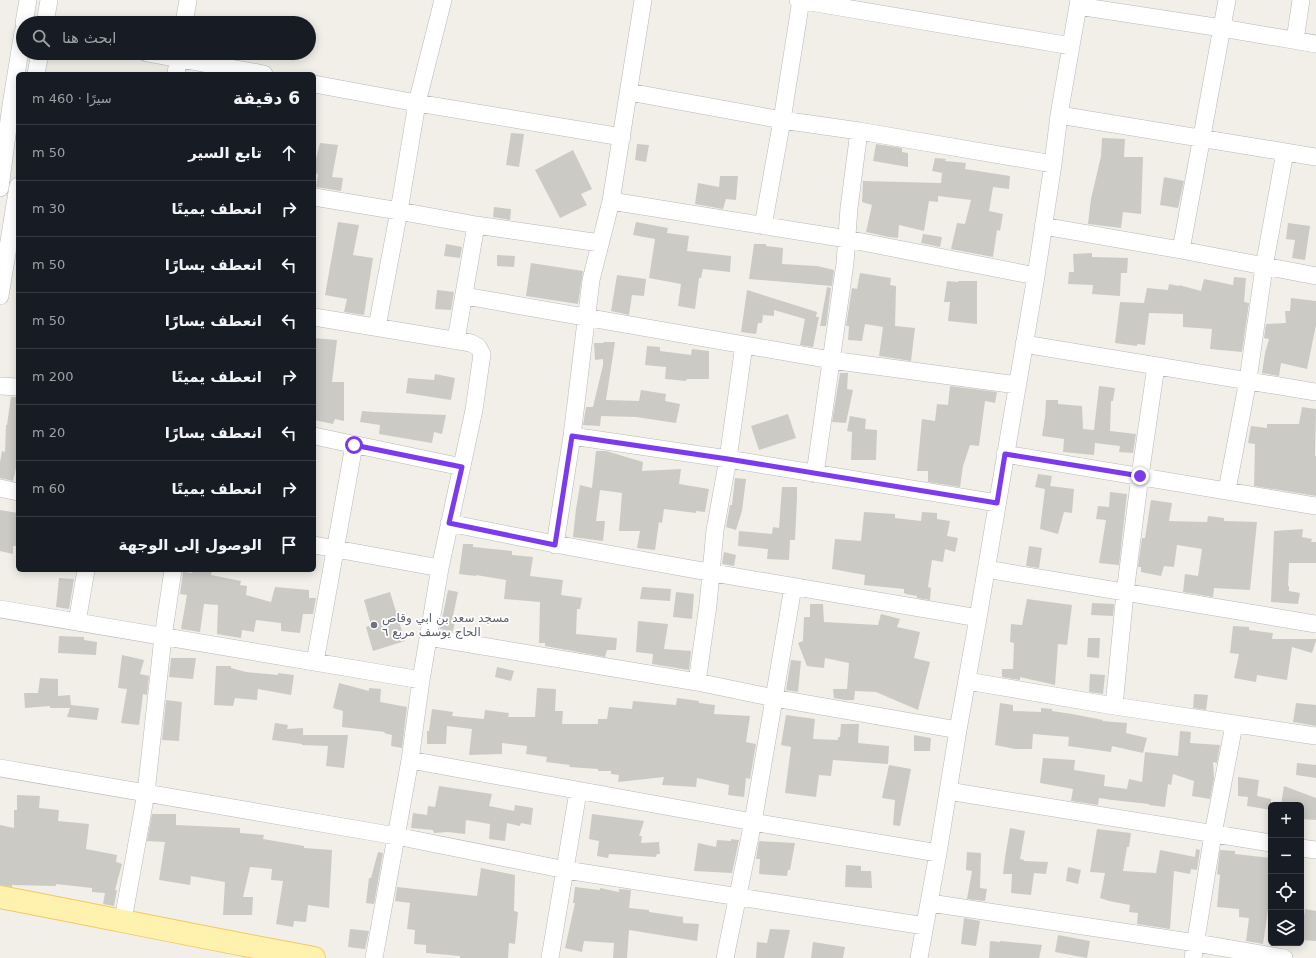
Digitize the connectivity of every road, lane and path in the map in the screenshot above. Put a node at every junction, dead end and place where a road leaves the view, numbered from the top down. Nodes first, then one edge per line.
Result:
1 (28, 0) edge
2 (49, 0) edge
3 (188, 0) edge
4 (443, 0) edge
5 (643, 0) edge
6 (800, 0) edge
7 (1227, 0) edge
8 (1301, 0) edge
9 (1078, 3) edge
10 (878, 7) edge
11 (25, 16) edge
12 (46, 16) edge
13 (185, 16) edge
14 (1222, 28) junction
15 (1295, 40) junction
16 (1316, 44) edge
17 (1071, 46) junction
18 (16, 60) edge
19 (39, 60) edge
20 (178, 62) edge
21 (36, 72) edge
22 (249, 72) edge
23 (316, 84) edge
24 (629, 92) junction
25 (417, 103) junction
26 (5, 104) edge
27 (1060, 115) junction
28 (782, 120) junction
29 (859, 131) junction
30 (622, 137) junction
31 (1202, 138) junction
32 (1285, 152) junction
33 (1316, 157) edge
34 (1053, 164) junction
35 (0, 188) edge
36 (316, 197) edge
37 (612, 201) junction
38 (16, 210) edge
39 (399, 210) junction
40 (476, 226) junction
41 (763, 226) junction
42 (1043, 226) junction
43 (847, 239) junction
44 (600, 243) junction
45 (1181, 250) junction
46 (12, 258) edge
47 (1264, 266) junction
48 (1036, 276) junction
49 (1316, 276) edge
50 (0, 296) edge
51 (464, 296) junction
52 (316, 317) edge
53 (586, 318) junction
54 (377, 327) junction
55 (456, 340) junction
56 (1024, 344) junction
57 (744, 345) junction
58 (831, 360) junction
59 (1156, 366) junction
60 (1248, 380) junction
61 (1017, 385) junction
62 (0, 386) edge
63 (16, 386) edge
64 (1316, 392) edge
65 (316, 436) edge
66 (572, 436) junction
67 (354, 445) junction
68 (1005, 454) junction
69 (728, 459) junction
70 (462, 467) junction
71 (815, 474) junction
72 (1140, 476) junction
73 (0, 488) edge
74 (1226, 490) junction
75 (16, 492) edge
76 (997, 503) junction
77 (1316, 506) edge
78 (449, 523) junction
79 (316, 545) edge
80 (555, 545) junction
81 (336, 548) junction
82 (440, 568) junction
83 (986, 570) junction
84 (86, 572) edge
85 (173, 572) edge
86 (711, 573) junction
87 (794, 587) junction
88 (1125, 593) junction
89 (0, 609) edge
90 (978, 618) junction
91 (77, 622) junction
92 (1316, 624) edge
93 (162, 637) junction
94 (428, 637) junction
95 (315, 662) junction
96 (421, 680) junction
97 (697, 682) junction
98 (967, 682) junction
99 (774, 698) junction
100 (1114, 706) junction
101 (1234, 725) junction
102 (958, 730) junction
103 (1316, 736) edge
104 (410, 760) junction
105 (0, 768) edge
106 (948, 791) junction
107 (578, 792) junction
108 (146, 793) junction
109 (753, 822) junction
110 (1213, 834) junction
111 (396, 836) junction
112 (1268, 843) edge
113 (1304, 848) edge
114 (1316, 850) edge
115 (938, 853) junction
116 (566, 870) junction
117 (737, 896) junction
118 (0, 897) edge
119 (930, 903) junction
120 (123, 920) junction
121 (925, 926) junction
122 (1194, 951) edge
123 (241, 952) edge
124 (314, 958) edge
125 (374, 958) edge
126 (550, 958) edge
127 (725, 958) edge
128 (919, 958) edge
129 (1284, 958) edge

1 - 11 street
2 - 12 street
3 - 13 street
4 - 25 street
5 - 24 street
6 - 10 street
6 - 28 street
7 - 14 street
8 - 15 street
9 - 14 street
9 - 17 street
10 - 17 street
14 - 15 street
14 - 31 street
15 - 16 street
17 - 27 street
18 - 26 street
19 - 21 street
20 - 22 street
23 - 25 street
24 - 28 street
24 - 30 street
25 - 30 street
25 - 39 street
26 - 35 street
27 - 31 street
27 - 34 street
28 - 29 street
28 - 41 street
29 - 34 street
29 - 43 street
30 - 37 street
31 - 32 street
31 - 45 street
32 - 33 street
32 - 47 street
34 - 42 street
36 - 39 street
37 - 41 street
37 - 44 street
38 - 46 street
39 - 40 street
39 - 54 street
40 - 44 street
40 - 51 street
41 - 43 street
42 - 45 street
42 - 48 street
43 - 48 street
43 - 58 street
44 - 53 street
45 - 47 street
46 - 50 street
47 - 49 street
47 - 60 street
48 - 56 street
51 - 53 street
51 - 55 street
52 - 54 street
53 - 57 street
53 - 66 street
54 - 55 street
55 - 70 street
56 - 59 street
56 - 61 street
57 - 58 street
57 - 69 street
58 - 61 street
58 - 71 street
59 - 60 street
59 - 72 street
60 - 64 street
60 - 74 street
61 - 68 street
62 - 63 street
65 - 67 street
66 - 69 street
66 - 80 street
67 - 70 street
67 - 81 street
68 - 72 street
68 - 76 street
69 - 71 street
69 - 86 street
70 - 78 street
71 - 76 street
72 - 74 street
72 - 88 street
73 - 75 street
74 - 77 street
76 - 83 street
78 - 80 street
78 - 82 street
79 - 81 street
80 - 86 street
81 - 82 street
81 - 95 street
82 - 94 street
83 - 88 street
83 - 90 street
84 - 91 street
85 - 93 street
86 - 87 street
86 - 97 street
87 - 90 street
87 - 99 street
88 - 92 street
88 - 100 street
89 - 91 street
90 - 98 street
91 - 93 street
93 - 95 street
93 - 108 street
94 - 96 street
94 - 97 street
95 - 96 street
96 - 104 street
97 - 99 street
98 - 100 street
98 - 102 street
99 - 102 street
99 - 109 street
100 - 101 street
101 - 103 street
101 - 110 street
102 - 106 street
104 - 107 street
104 - 111 street
105 - 108 street
106 - 110 street
106 - 115 street
107 - 109 street
107 - 116 street
108 - 111 street
108 - 120 street
109 - 115 street
109 - 117 street
110 - 112 street
110 - 122 street
111 - 116 street
111 - 125 street
113 - 114 street
115 - 119 street
116 - 117 street
116 - 126 street
117 - 121 street
117 - 127 street
118 - 120 main road
119 - 121 street
119 - 122 street
120 - 123 main road
121 - 128 street
122 - 129 street
123 - 124 main road

